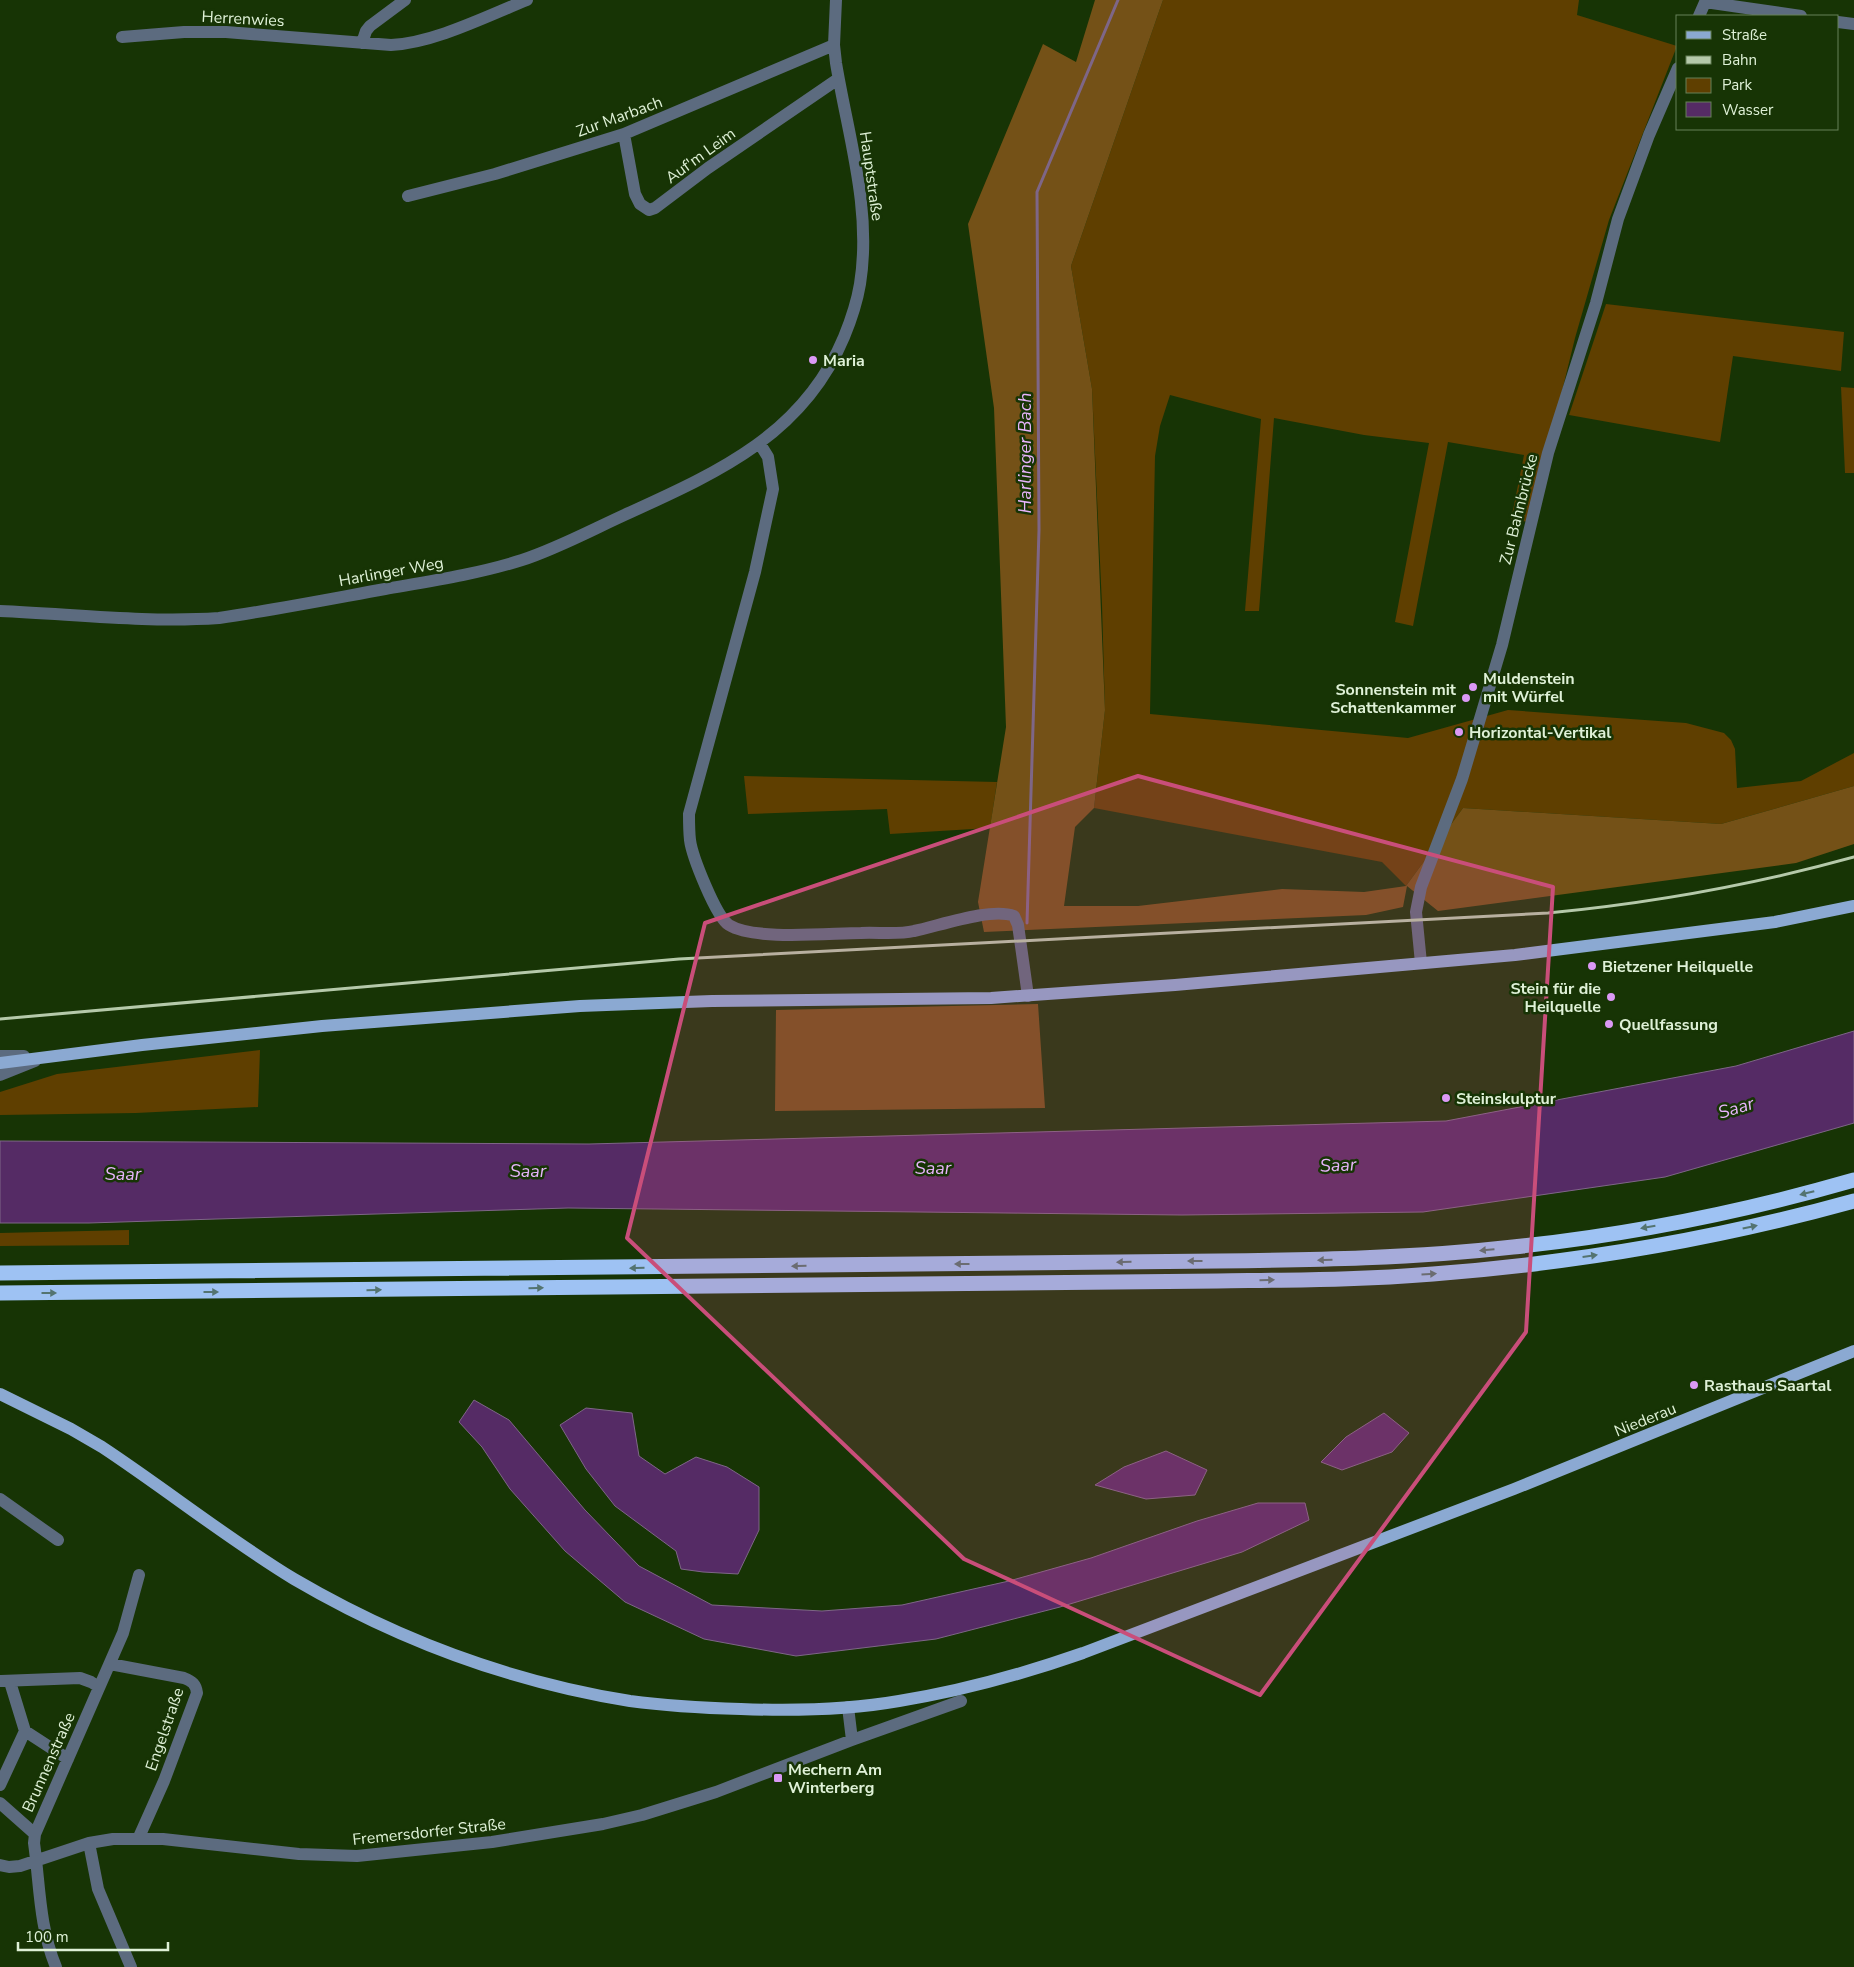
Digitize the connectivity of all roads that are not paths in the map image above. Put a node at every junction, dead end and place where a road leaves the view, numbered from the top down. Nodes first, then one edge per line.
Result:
1 (405, 0) edge
2 (527, 0) edge
3 (836, 0) edge
4 (1705, 1) edge
5 (1761, 5) edge
6 (1700, 15) edge
7 (1797, 15) edge
8 (1839, 22) edge
9 (1854, 24) edge
10 (122, 37) dead end
11 (362, 43) junction
12 (834, 45) junction
13 (1676, 73) edge
14 (838, 79) junction
15 (624, 134) junction
16 (408, 196) dead end
17 (760, 444) junction
18 (0, 611) edge
19 (1854, 906) edge
20 (1421, 963) junction
21 (1028, 996) junction
22 (0, 1056) edge
23 (49, 1056) junction
24 (0, 1062) edge
25 (0, 1075) edge
26 (1854, 1180) edge
27 (1854, 1201) edge
28 (0, 1273) edge
29 (0, 1293) edge
30 (1854, 1351) edge
31 (0, 1394) edge
32 (2, 1502) edge
33 (58, 1540) dead end
34 (138, 1576) dead end
35 (110, 1664) junction
36 (99, 1688) junction
37 (961, 1701) dead end
38 (848, 1707) junction
39 (25, 1731) junction
40 (852, 1740) junction
41 (68, 1759) junction
42 (0, 1785) edge
43 (0, 1803) edge
44 (35, 1834) junction
45 (139, 1837) junction
46 (89, 1843) junction
47 (36, 1860) junction
48 (0, 1865) edge
49 (56, 1967) edge
50 (131, 1967) edge

1 - 11 street
2 - 11 street, Herrenwies
3 - 12 street, Hauptstraße
4 - 5 street
4 - 6 street
5 - 7 street
8 - 9 street
10 - 11 street, Herrenwies
12 - 14 street, Hauptstraße
12 - 15 street, Zur Marbach
13 - 20 street, Zur Bahnbrücke
14 - 15 street, Auf'm Leim
14 - 17 street, Hauptstraße
15 - 16 street, Zur Marbach
17 - 18 street, Harlinger Weg
17 - 21 street
19 - 20 main road
20 - 21 main road
21 - 23 main road
22 - 23 street
23 - 24 main road
23 - 25 street
26 -> 28 highway
29 -> 27 highway
30 - 38 main road, Niederau
31 - 38 main road, Niederau
32 - 33 street
34 - 35 street, Brunnenstraße
35 - 36 street, Brunnenstraße
35 - 45 street, Engelstraße
36 - 39 street
36 - 41 street, Brunnenstraße
37 - 40 street, Fremersdorfer Straße
38 - 40 street
39 - 41 street
39 - 42 street
40 - 45 street, Fremersdorfer Straße
41 - 44 street, Brunnenstraße
43 - 44 street
44 - 47 street, Brunnenstraße
45 - 46 street, Fremersdorfer Straße
46 - 47 street, Fremersdorfer Straße
46 - 50 street
47 - 48 street, Fremersdorfer Straße
47 - 49 street, Brunnenstraße

